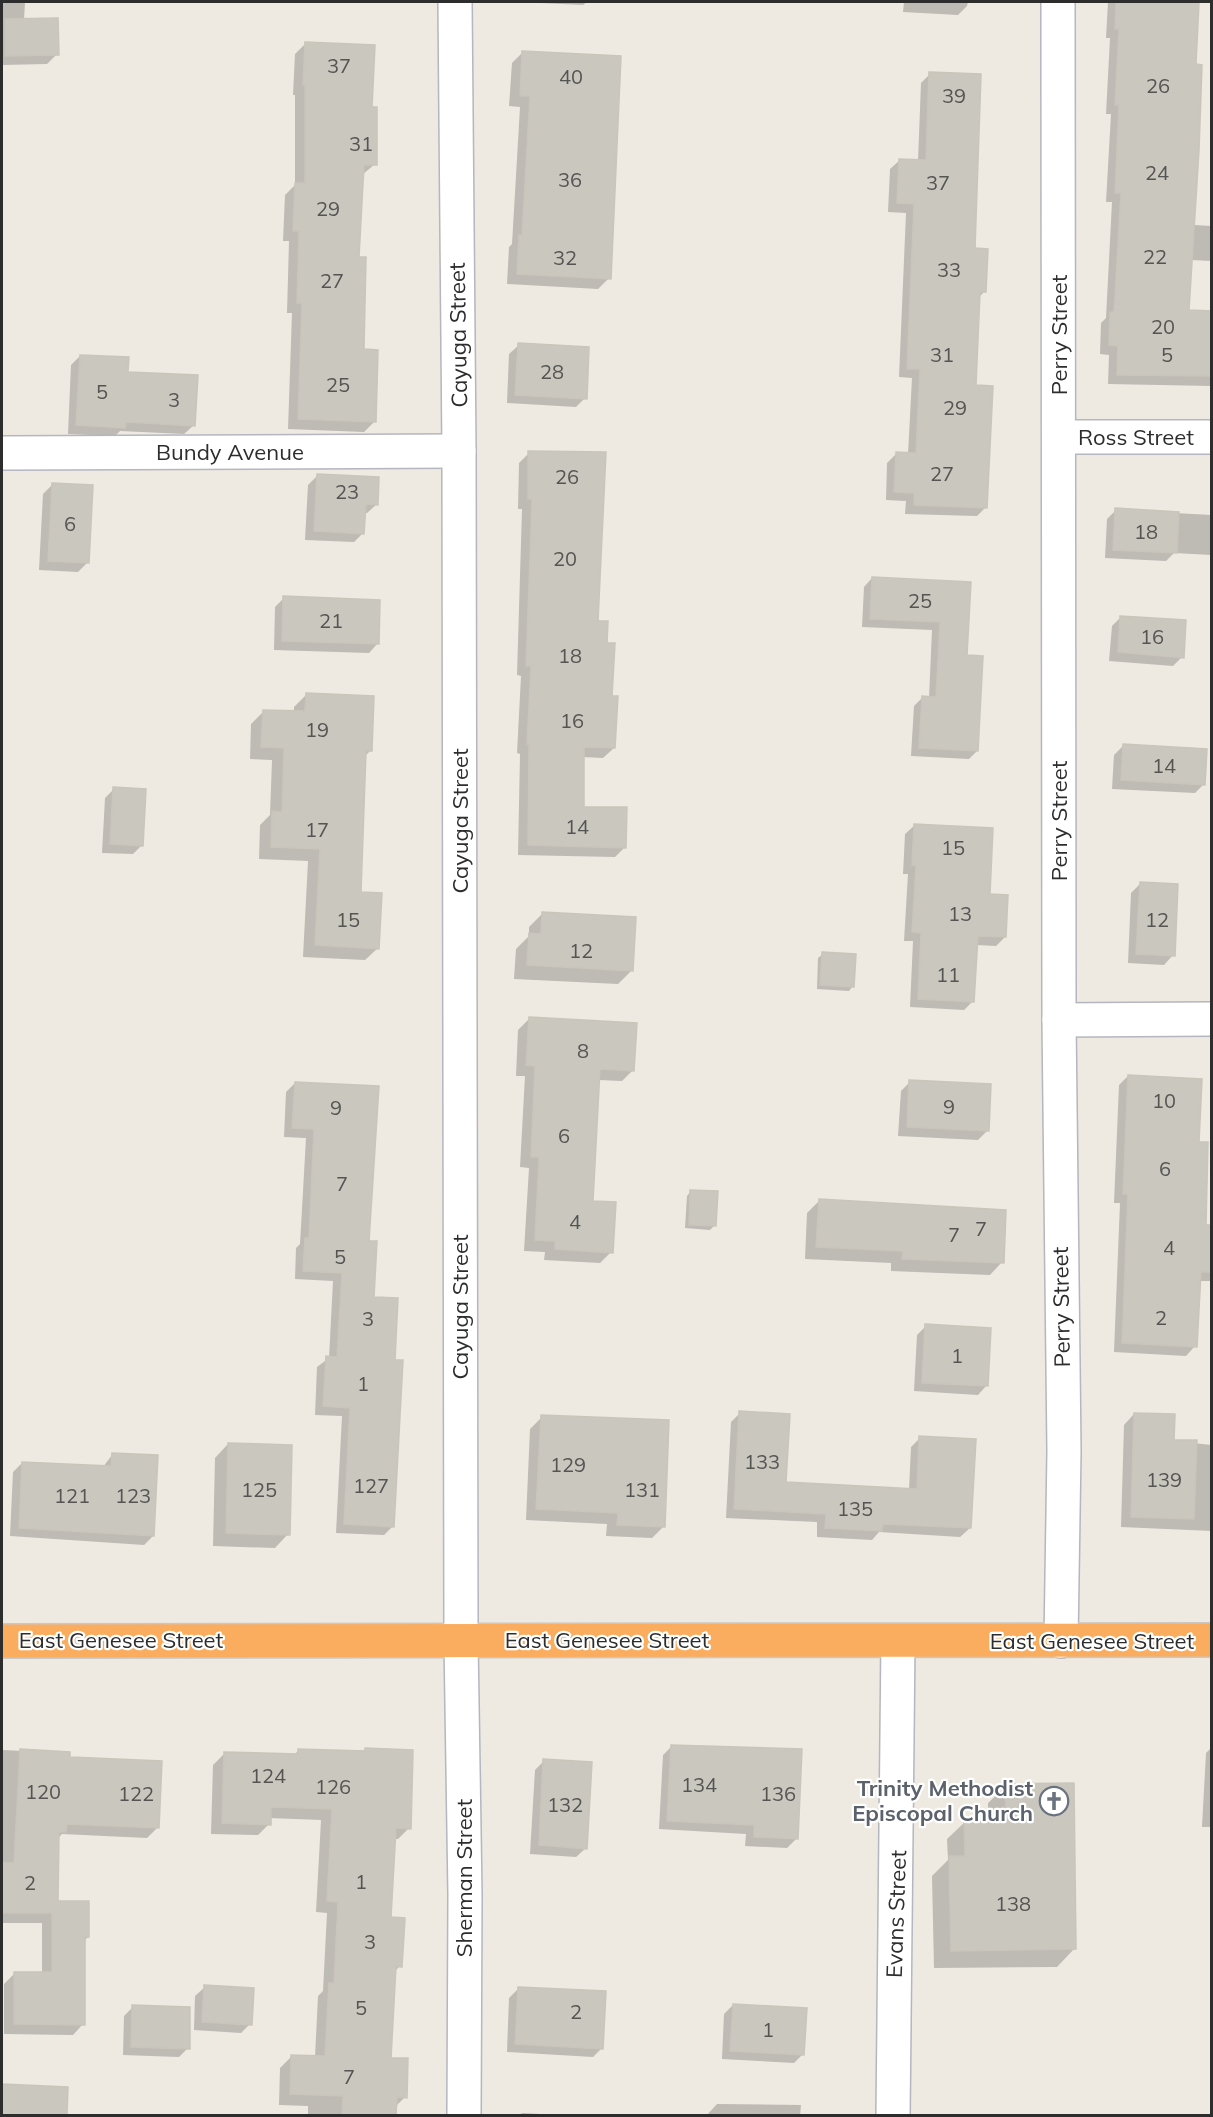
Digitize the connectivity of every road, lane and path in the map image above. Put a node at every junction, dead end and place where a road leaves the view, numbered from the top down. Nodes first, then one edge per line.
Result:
1 (455, 2) edge
2 (1058, 2) edge
3 (1060, 437) junction
4 (1212, 437) edge
5 (459, 451) junction
6 (2, 453) edge
7 (1212, 1019) edge
8 (1059, 1020) junction
9 (461, 1640) junction
10 (1212, 1640) edge
11 (2, 1641) edge
12 (898, 1641) junction
13 (1061, 1641) junction
14 (464, 2115) edge
15 (893, 2115) edge

1 - 5 street, Cayuga Street
2 - 3 street, Perry Street
3 - 4 street, Ross Street
3 - 8 street, Perry Street
5 - 6 street, Bundy Avenue
5 - 9 street, Cayuga Street
7 - 8 street
8 - 13 street, Perry Street
9 - 11 highway, East Genesee Street
9 - 12 highway, East Genesee Street
9 - 14 street, Sherman Street
10 - 13 highway, East Genesee Street
12 - 13 highway, East Genesee Street
12 - 15 street, Evans Street

